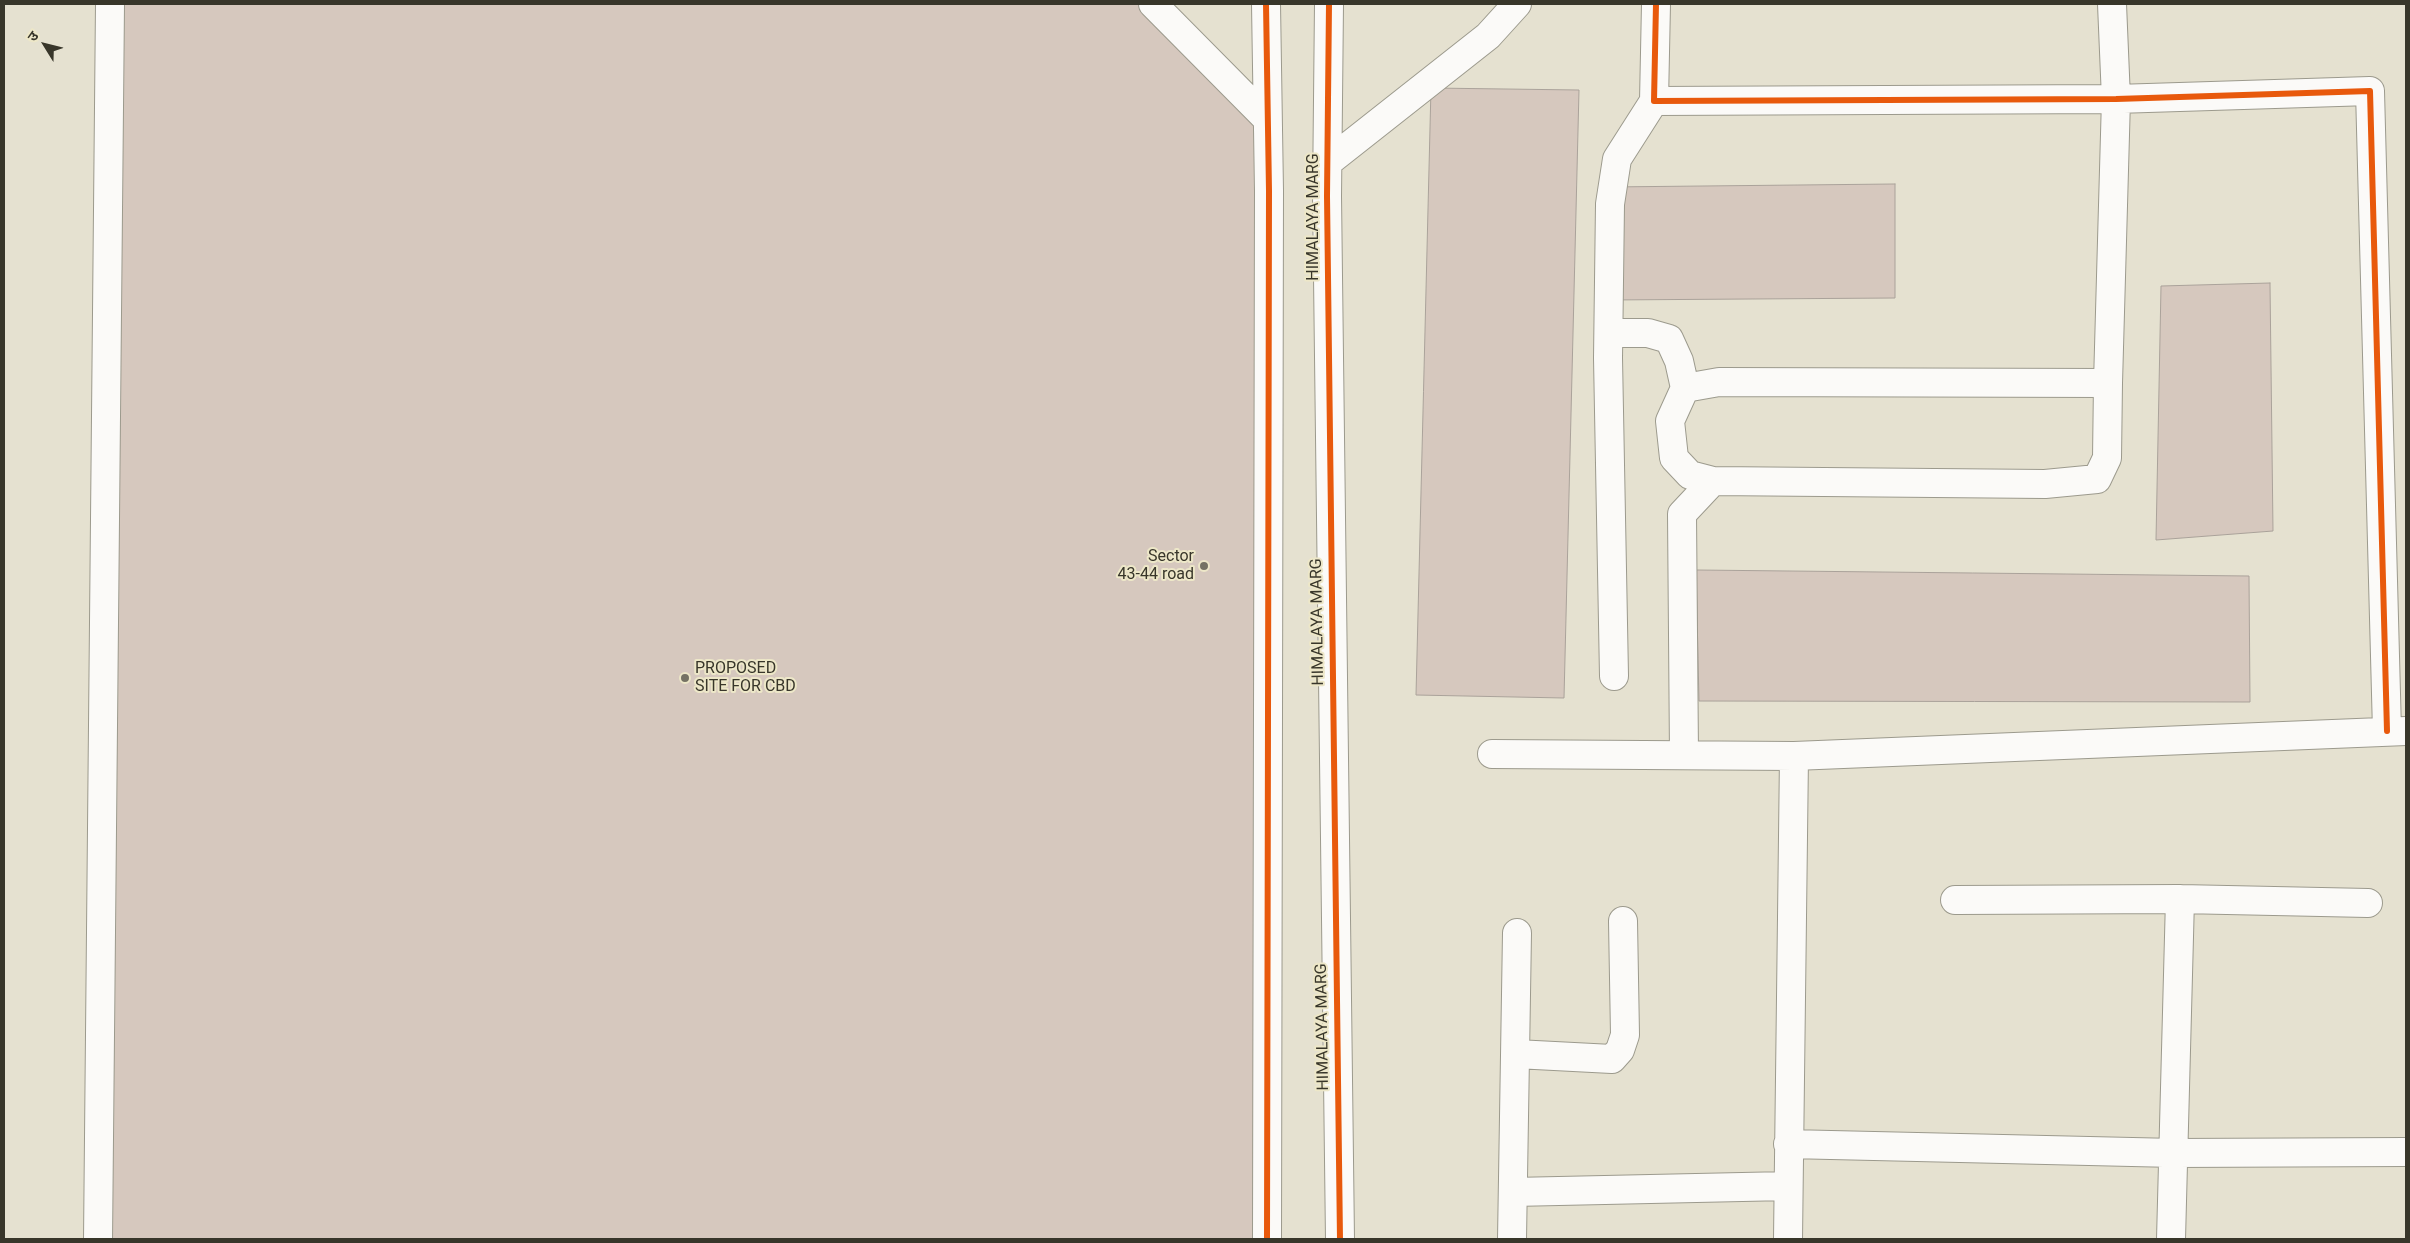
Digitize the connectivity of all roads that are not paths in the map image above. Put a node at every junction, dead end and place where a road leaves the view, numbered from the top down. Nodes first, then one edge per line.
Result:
1 (110, 4) edge
2 (1153, 4) edge
3 (1266, 4) edge
4 (1329, 4) edge
5 (1517, 4) edge
6 (1656, 4) edge
7 (2112, 4) edge
8 (2116, 99) junction
9 (1654, 100) junction
10 (1266, 118) junction
11 (1327, 163) junction
12 (1609, 332) junction
13 (2108, 383) junction
14 (1685, 388) junction
15 (1713, 481) junction
16 (1614, 676) dead end
17 (2397, 731) edge
18 (1492, 754) dead end
19 (1684, 755) junction
20 (1794, 756) junction
21 (2180, 898) junction
22 (1955, 900) dead end
23 (2368, 903) dead end
24 (1622, 921) dead end
25 (1517, 933) dead end
26 (1516, 1054) junction
27 (1788, 1144) junction
28 (2406, 1152) edge
29 (2175, 1153) junction
30 (1788, 1186) junction
31 (1513, 1192) junction
32 (98, 1239) edge
33 (1267, 1239) edge
34 (1340, 1239) edge
35 (1512, 1239) edge
36 (1788, 1239) edge
37 (2171, 1239) edge

1 - 32 street
2 - 10 street
3 - 10 street
4 - 11 street, HIMALAYA MARG
5 - 11 street
6 - 9 street
7 - 8 street
8 - 9 street
8 - 13 street
8 - 17 street
9 - 12 street
10 - 33 street
11 - 34 street, HIMALAYA MARG
12 - 14 street
12 - 16 street
13 - 14 street
13 - 15 street
14 - 15 street
15 - 19 street
17 - 20 street
18 - 19 street
19 - 20 street
20 - 27 street
21 - 22 street
21 - 23 street
21 - 29 street
24 - 26 street
25 - 26 street
26 - 31 street
27 - 29 street
27 - 30 street
28 - 29 street
29 - 37 street
30 - 31 street
30 - 36 street
31 - 35 street

